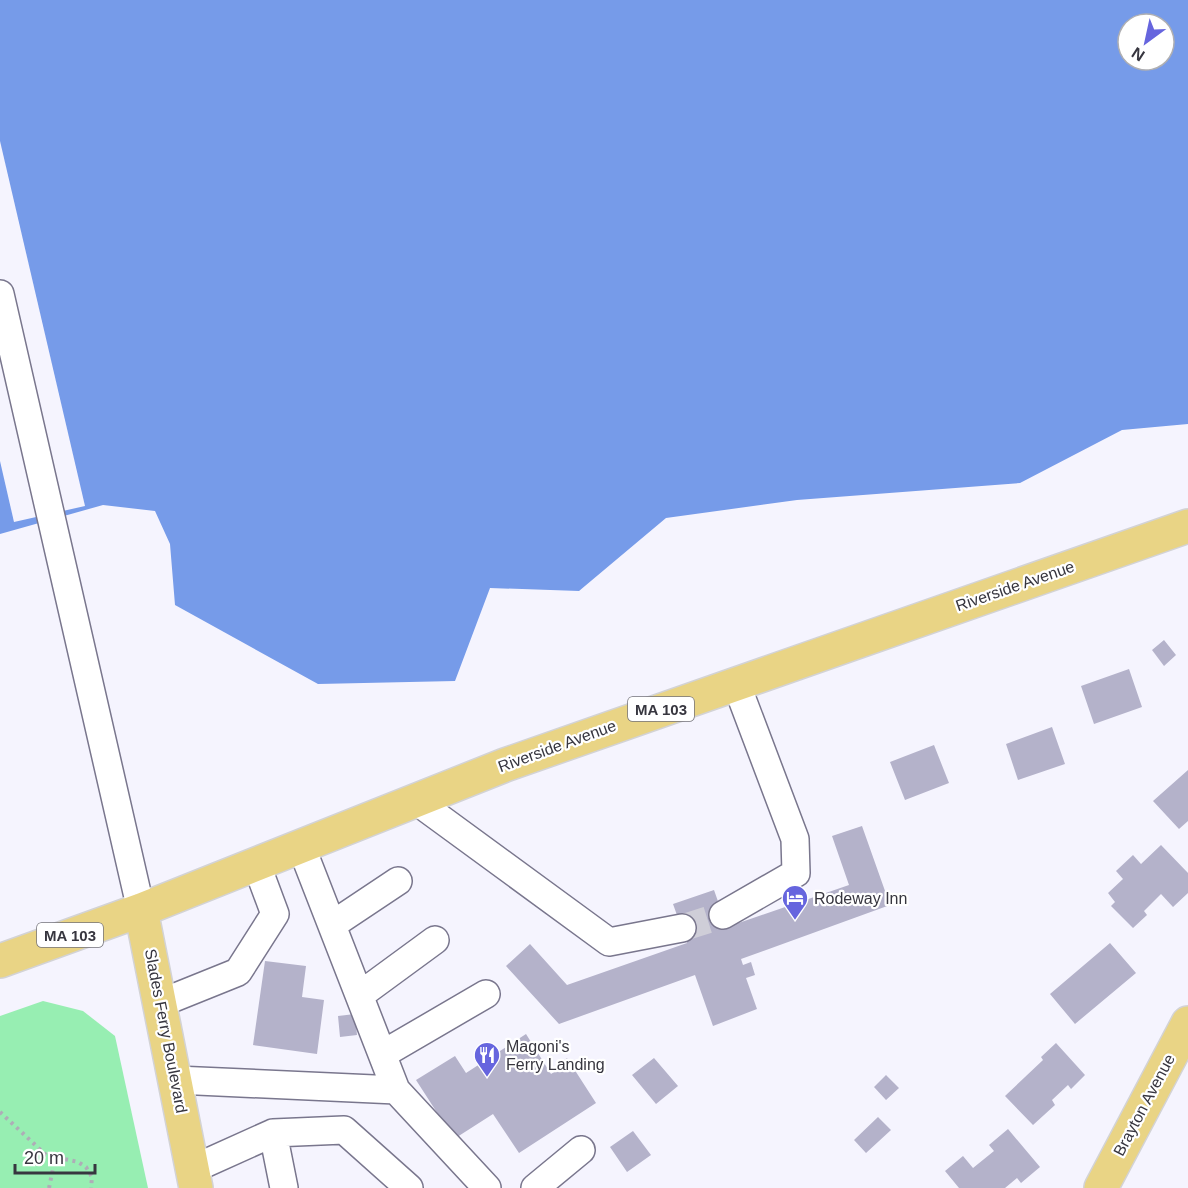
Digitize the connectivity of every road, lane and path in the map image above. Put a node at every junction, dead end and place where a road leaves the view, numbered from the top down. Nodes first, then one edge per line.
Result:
1 (0, 294) edge
2 (1188, 526) edge
3 (736, 682) junction
4 (416, 800) junction
5 (301, 846) junction
6 (256, 863) junction
7 (398, 881) dead end
8 (141, 910) junction
9 (723, 915) tunnel mouth
10 (333, 925) junction
11 (682, 928) tunnel mouth
12 (435, 940) dead end
13 (0, 960) edge
14 (486, 994) dead end
15 (360, 995) junction
16 (161, 1003) junction
17 (1188, 1023) edge
18 (383, 1054) junction
19 (176, 1080) junction
20 (396, 1090) junction
21 (0, 1112) edge
22 (273, 1133) junction
23 (581, 1150) dead end
24 (55, 1159) junction
25 (195, 1179) edge
26 (49, 1188) edge
27 (91, 1188) edge
28 (284, 1188) edge
29 (409, 1188) edge
30 (487, 1188) edge
31 (535, 1188) edge
32 (1101, 1188) edge

1 - 8 street
2 - 3 main road, Riverside Avenue / MA 103
3 - 4 main road, Riverside Avenue / MA 103
3 - 9 street
4 - 5 main road, Riverside Avenue / MA 103
4 - 11 street
5 - 6 main road, Riverside Avenue / MA 103
5 - 10 street
6 - 8 main road, Riverside Avenue / MA 103
6 - 16 street
7 - 10 street
8 - 13 main road, Riverside Avenue / MA 103
8 - 16 main road, Slades Ferry Boulevard
10 - 15 street
12 - 15 street
14 - 18 street
15 - 18 street
16 - 19 main road, Slades Ferry Boulevard
17 - 32 main road, Brayton Avenue
18 - 20 street
19 - 20 street
19 - 25 main road, Slades Ferry Boulevard
20 - 30 street
21 - 24 path
22 - 25 street
22 - 28 street
22 - 29 street
23 - 31 street
24 - 26 path
24 - 27 path

